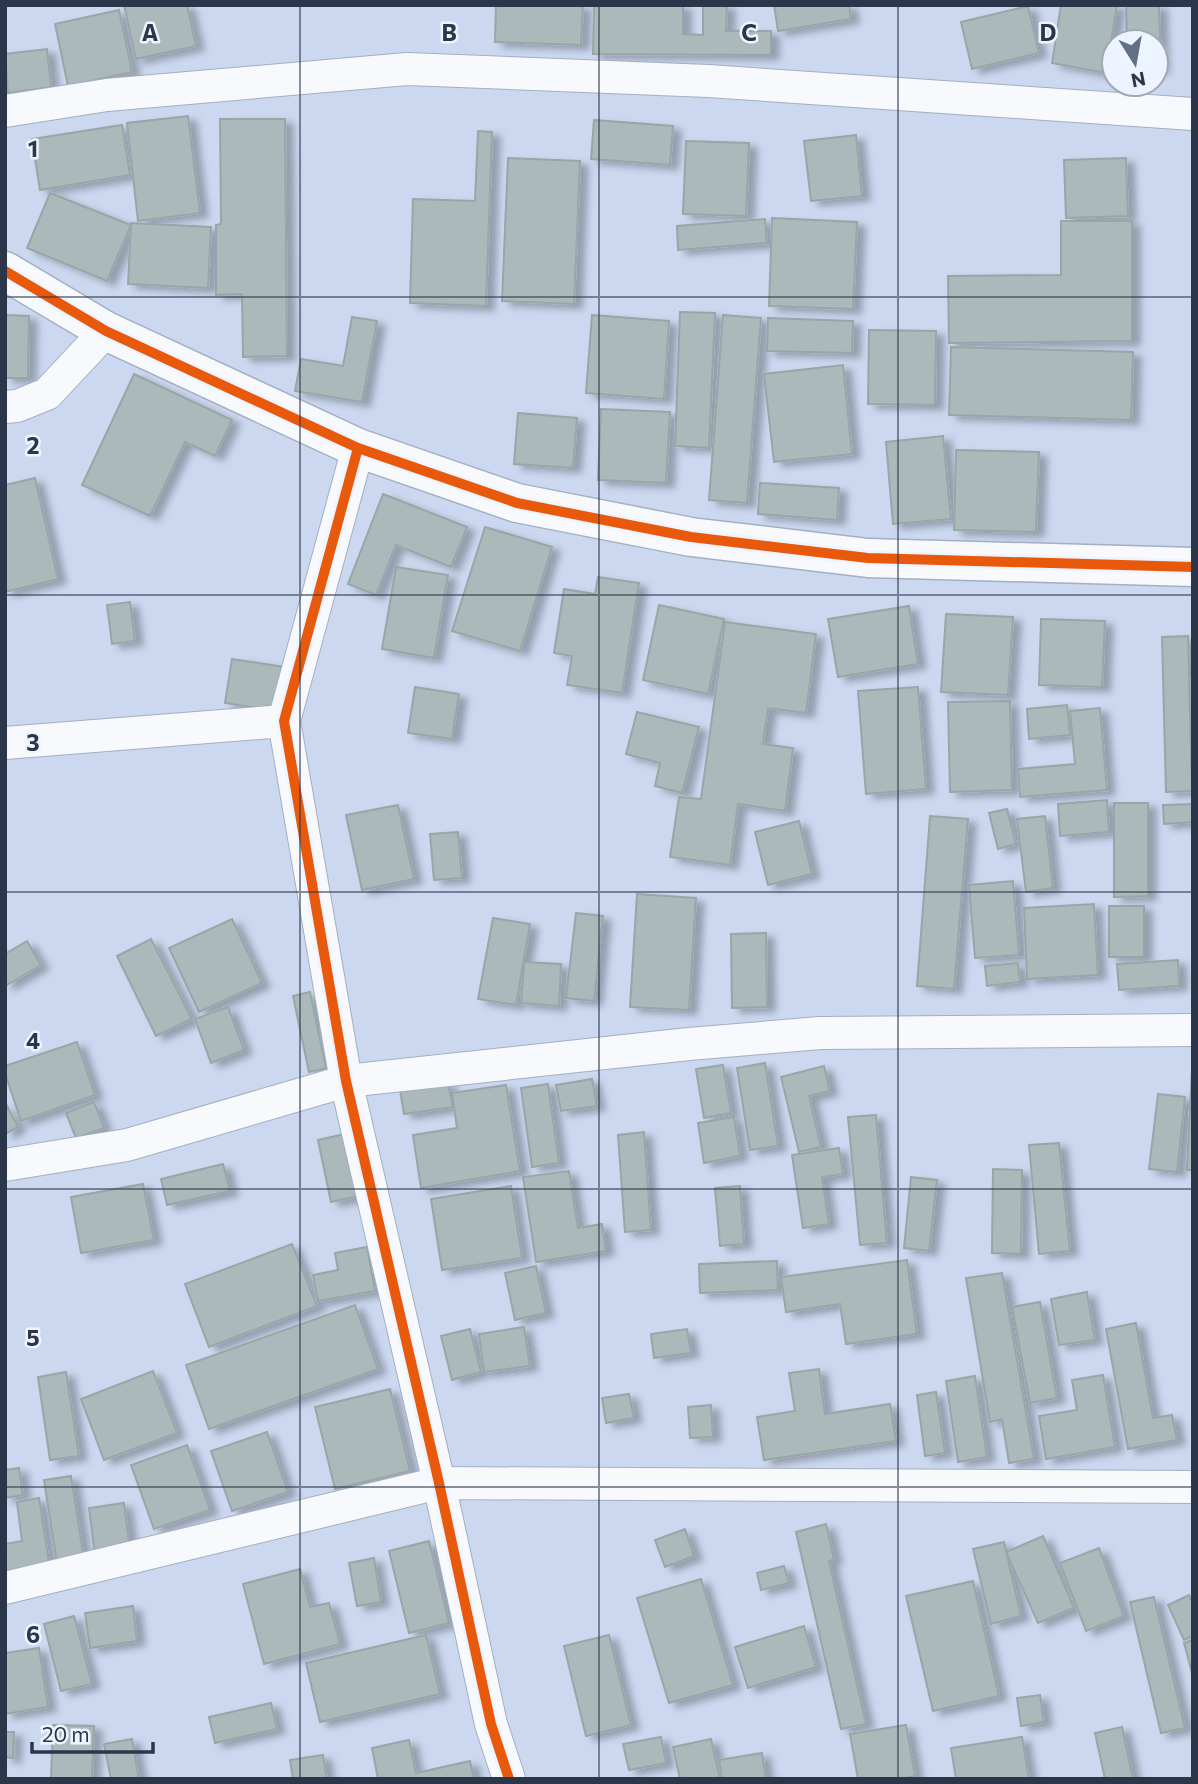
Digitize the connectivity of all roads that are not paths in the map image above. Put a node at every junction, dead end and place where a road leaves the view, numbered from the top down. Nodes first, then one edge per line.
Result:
1 (5, 111) edge
2 (1193, 114) edge
3 (5, 271) edge
4 (106, 331) junction
5 (5, 407) edge
6 (358, 448) junction
7 (1193, 566) edge
8 (284, 721) junction
9 (5, 743) edge
10 (1193, 1030) edge
11 (346, 1081) junction
12 (5, 1165) edge
13 (439, 1483) junction
14 (1193, 1487) edge
15 (5, 1588) edge
16 (509, 1779) edge

1 - 2 street
3 - 4 street
4 - 5 street
4 - 6 street
6 - 7 street
6 - 8 street
8 - 9 street
8 - 11 street
10 - 11 street
11 - 12 street
11 - 13 street
13 - 14 street
13 - 15 street
13 - 16 street

